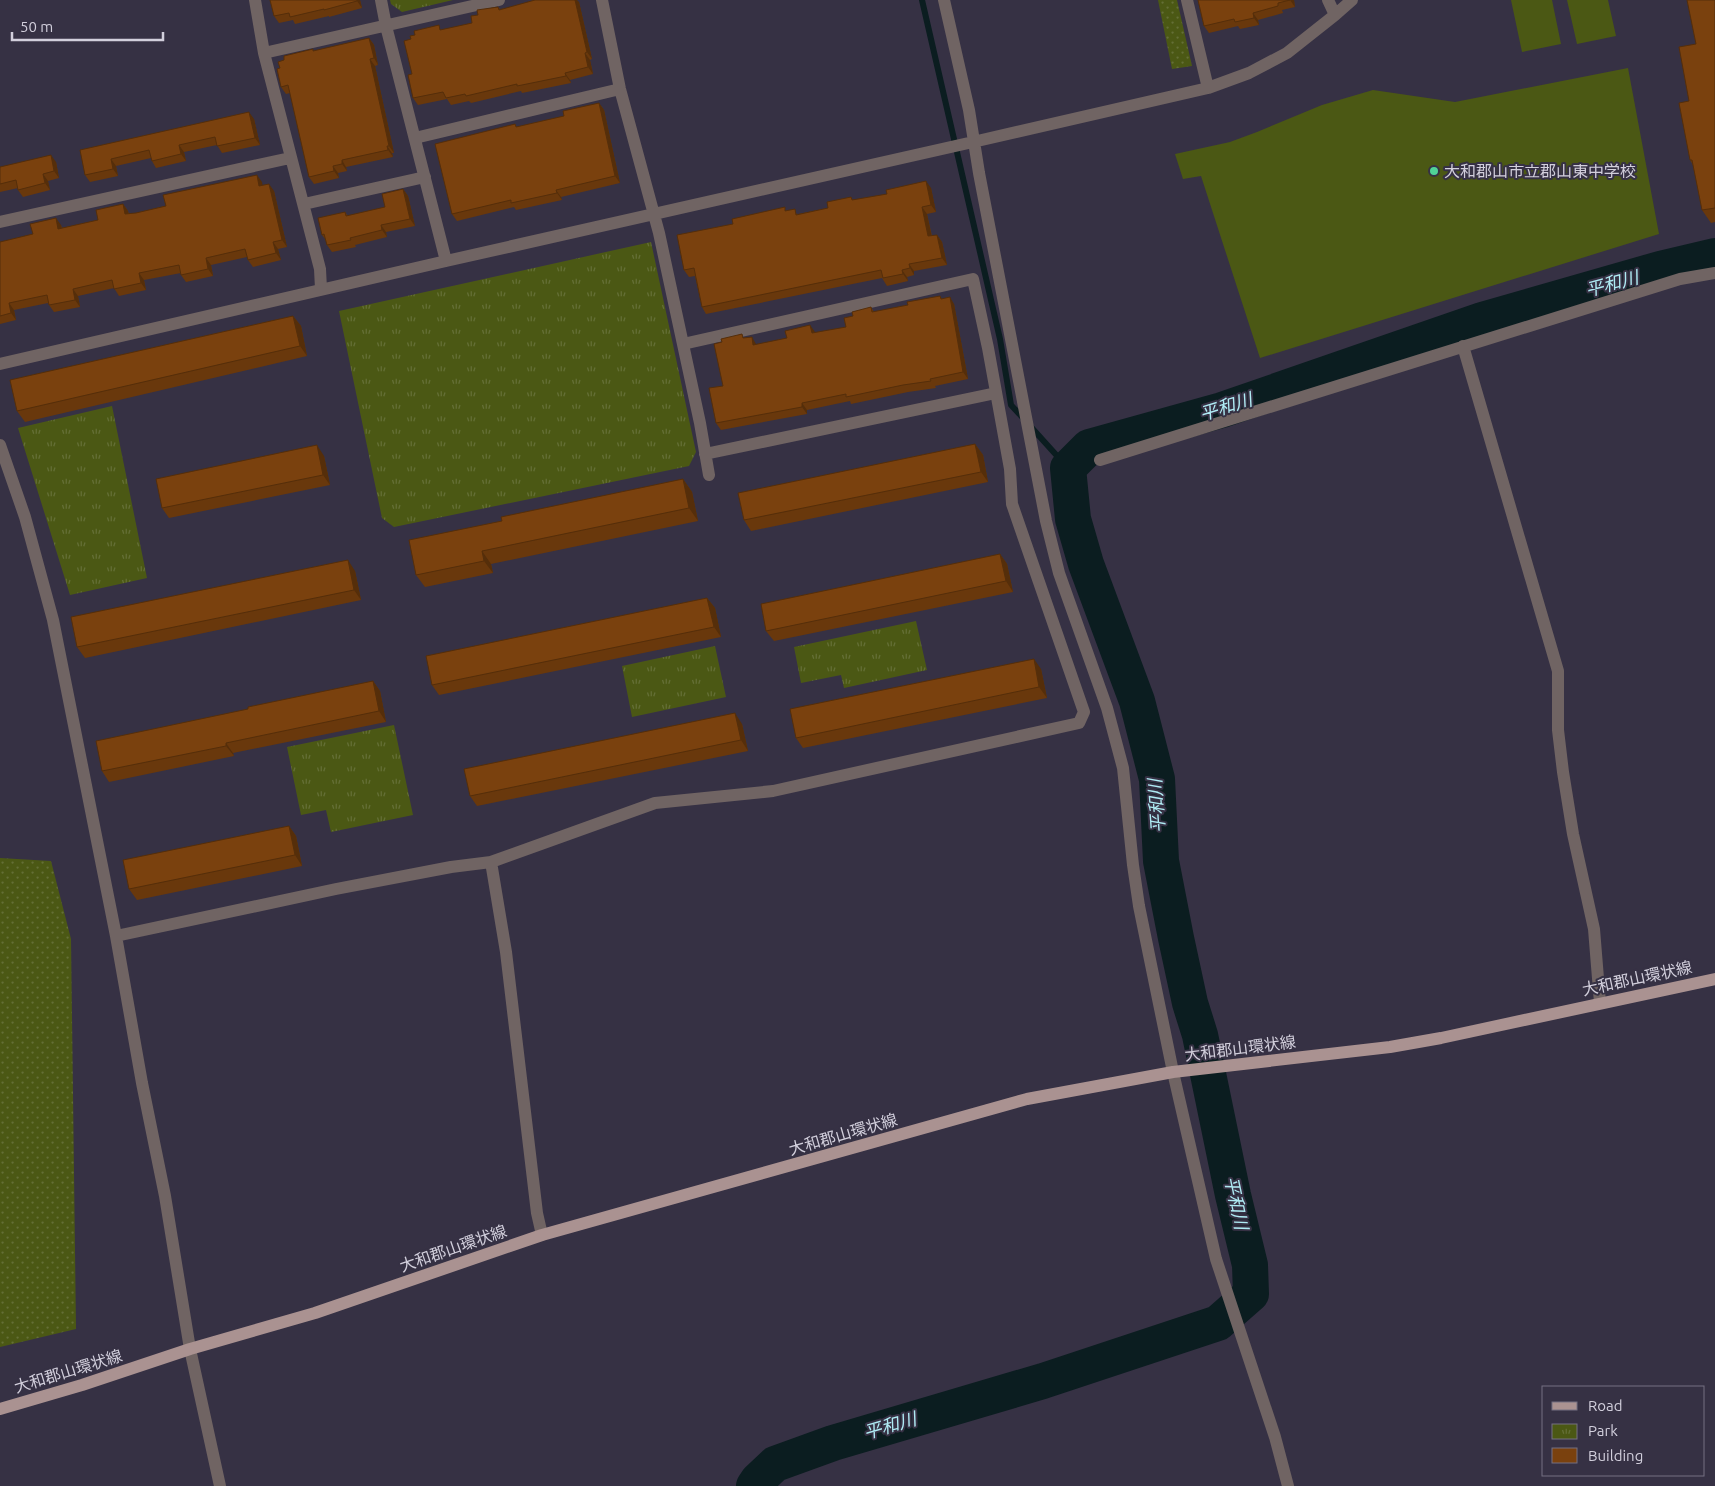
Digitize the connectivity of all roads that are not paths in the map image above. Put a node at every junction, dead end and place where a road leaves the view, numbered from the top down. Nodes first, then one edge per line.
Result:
1 (255, 0) edge
2 (381, 0) edge
3 (499, 0) edge
4 (602, 0) edge
5 (944, 0) edge
6 (1187, 0) edge
7 (1328, 0) edge
8 (1352, 0) edge
9 (1335, 15) junction
10 (386, 26) junction
11 (264, 53) junction
12 (1208, 88) junction
13 (620, 89) junction
14 (415, 138) junction
15 (973, 142) junction
16 (290, 158) junction
17 (425, 177) junction
18 (304, 204) junction
19 (655, 214) junction
20 (0, 222) edge
21 (446, 260) junction
22 (1715, 273) edge
23 (321, 289) junction
24 (683, 344) junction
25 (1463, 346) junction
26 (0, 364) edge
27 (996, 393) junction
28 (0, 445) edge
29 (706, 454) junction
30 (1100, 460) dead end
31 (709, 474) dead end
32 (491, 862) junction
33 (116, 936) junction
34 (1715, 979) edge
35 (1600, 1003) junction
36 (1173, 1072) junction
37 (542, 1235) junction
38 (190, 1350) junction
39 (0, 1409) edge
40 (220, 1486) edge
41 (1288, 1486) edge

1 - 11 street
2 - 10 street
3 - 10 street
4 - 13 street
5 - 15 street
6 - 12 street
7 - 9 street
8 - 9 street
9 - 12 street
10 - 11 street
10 - 14 street
11 - 16 street
12 - 15 street
13 - 14 street
13 - 19 street
14 - 17 street
15 - 19 street
15 - 36 street
16 - 18 street
16 - 20 street
17 - 18 street
17 - 21 street
18 - 23 street
19 - 21 street
19 - 24 street
21 - 23 street
22 - 25 street
23 - 26 street
24 - 27 street
24 - 29 street
25 - 30 street
25 - 35 street
27 - 29 street
27 - 32 street
28 - 33 street
29 - 31 street
32 - 33 street
32 - 37 street
33 - 38 street
34 - 35 main road, 大和郡山環状線
35 - 36 main road, 大和郡山環状線
36 - 37 main road, 大和郡山環状線
36 - 41 street
37 - 38 main road, 大和郡山環状線
38 - 39 main road, 大和郡山環状線
38 - 40 street

